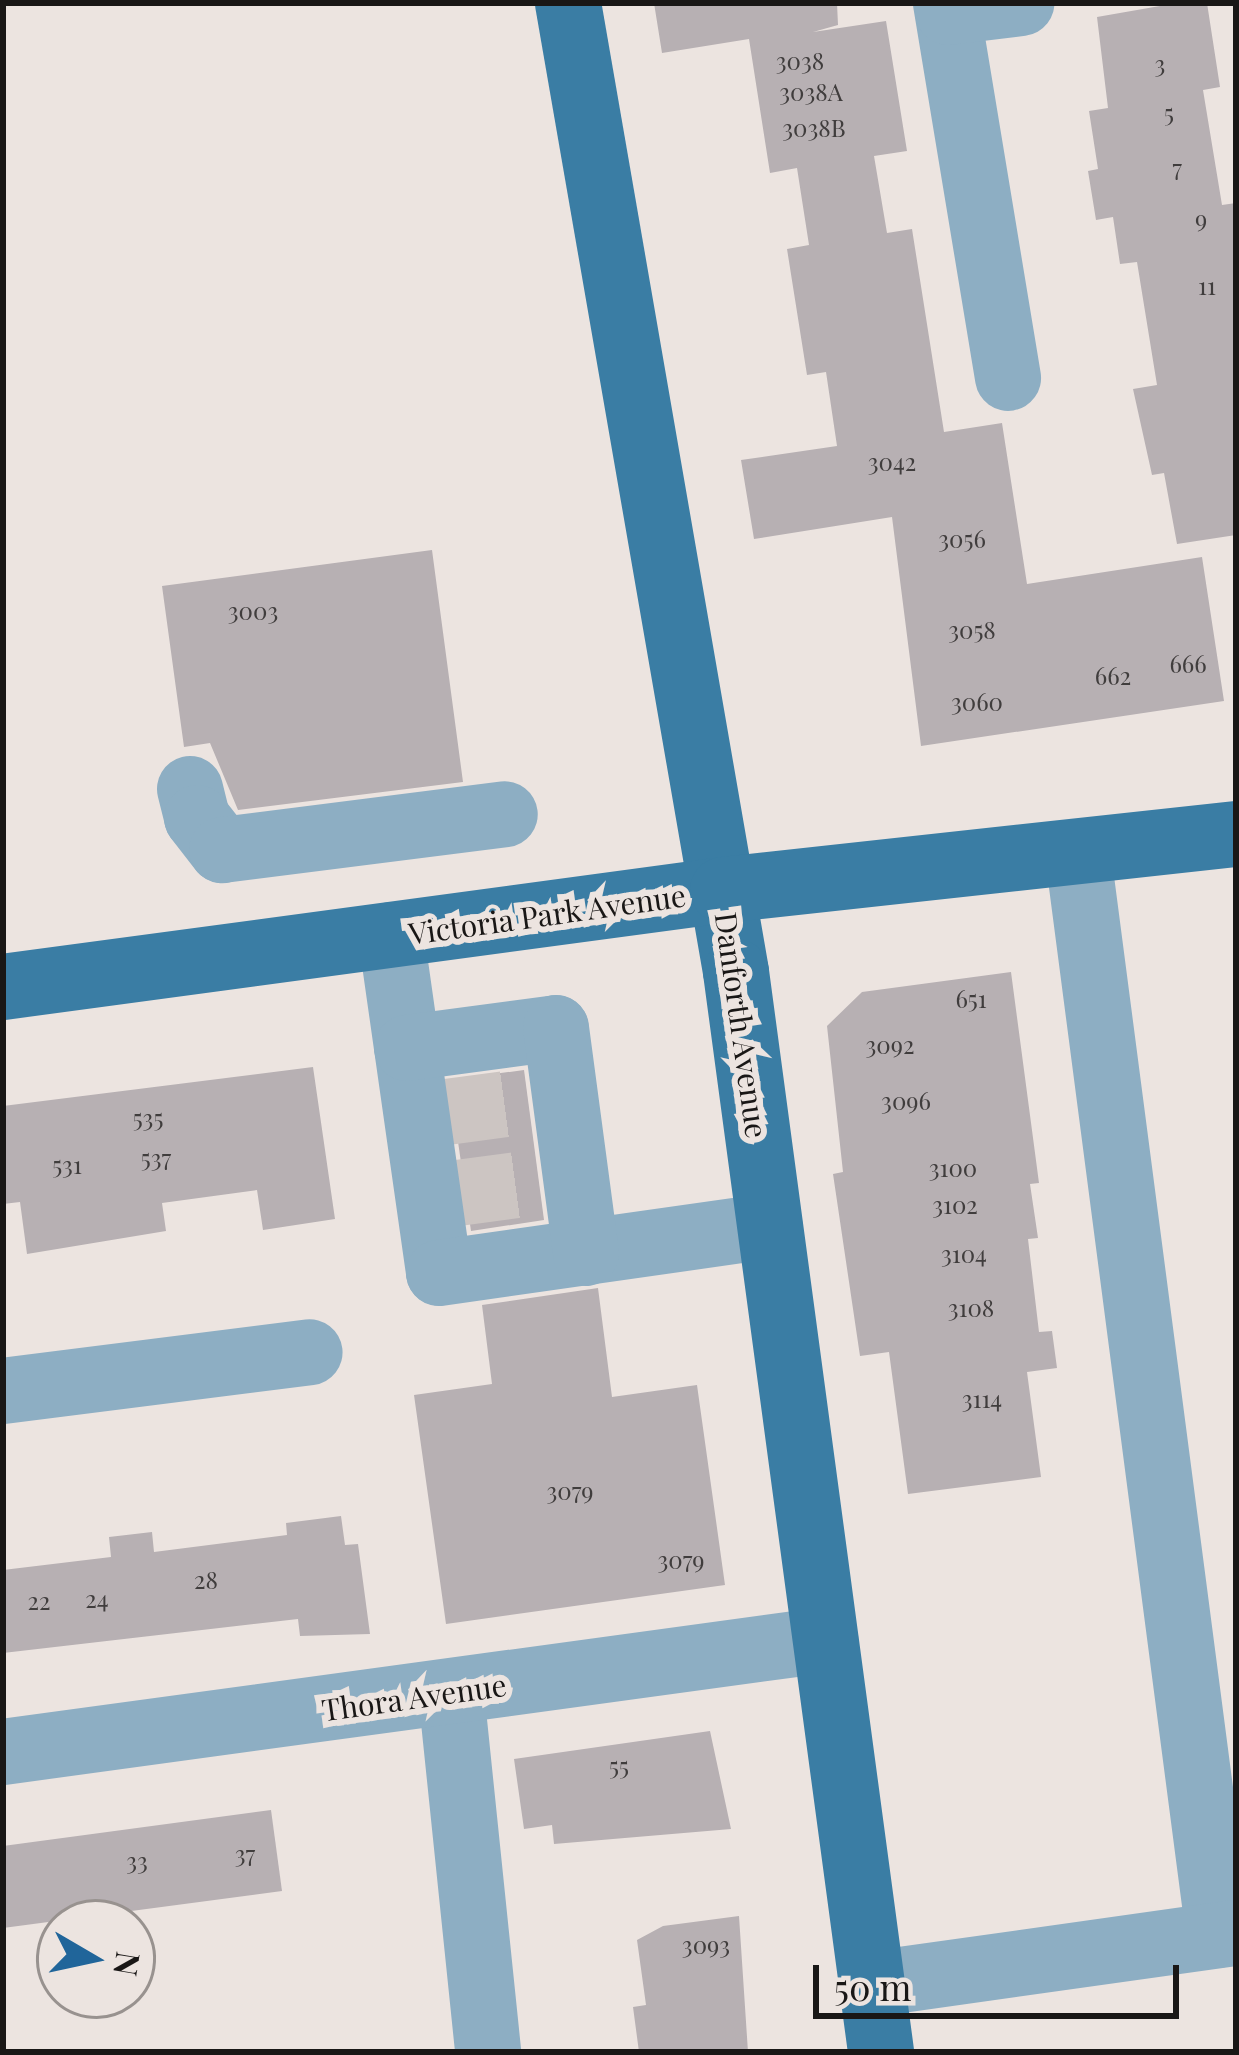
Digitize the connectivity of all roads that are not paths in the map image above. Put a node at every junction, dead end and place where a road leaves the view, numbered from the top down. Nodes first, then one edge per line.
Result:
1 (568, 3) edge
2 (1021, 3) edge
3 (947, 8) edge
4 (1008, 378) dead end
5 (190, 789) dead end
6 (505, 814) dead end
7 (1236, 834) edge
8 (1078, 855) junction
9 (723, 890) junction
10 (391, 935) junction
11 (3, 987) edge
12 (407, 1048) junction
13 (770, 1226) junction
14 (586, 1252) junction
15 (310, 1352) dead end
16 (3, 1391) edge
17 (825, 1640) junction
18 (451, 1692) junction
19 (3, 1752) edge
20 (1228, 1934) edge
21 (872, 1984) junction
22 (488, 2052) edge
23 (881, 2052) edge

1 - 9 main road, Danforth Avenue
2 - 3 street
3 - 4 street
5 - 6 street
7 - 8 main road, Victoria Park Avenue
8 - 9 main road, Victoria Park Avenue
8 - 20 street
9 - 10 main road, Victoria Park Avenue
9 - 13 main road, Danforth Avenue
10 - 11 main road, Victoria Park Avenue
10 - 12 street
12 - 14 street
12 - 14 street
13 - 14 street
13 - 17 main road, Danforth Avenue
15 - 16 street
17 - 18 street, Thora Avenue
17 - 21 main road, Danforth Avenue
18 - 19 street, Thora Avenue
18 - 22 street
20 - 21 street
21 - 23 main road, Danforth Avenue

